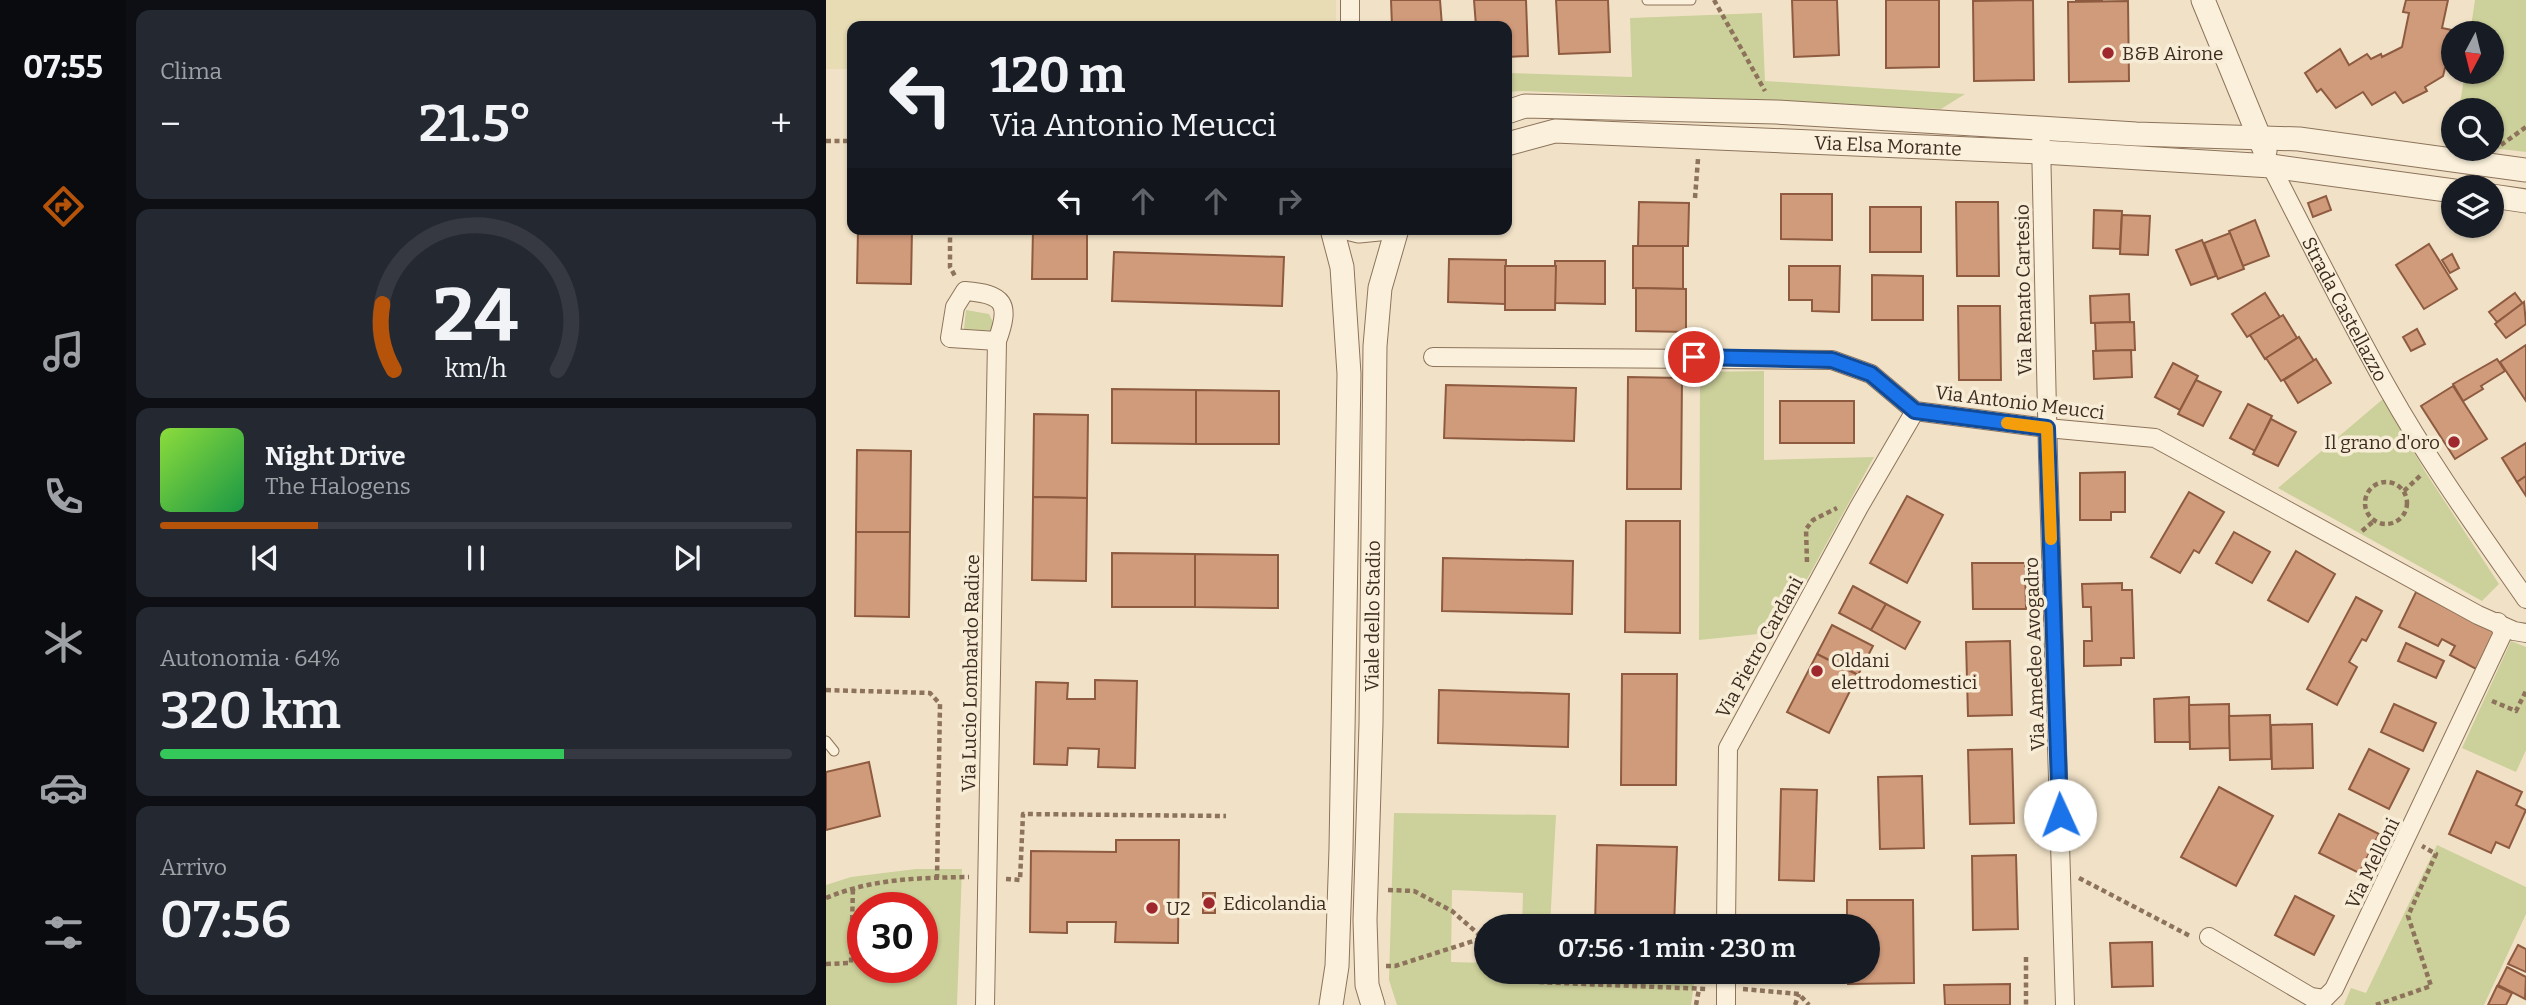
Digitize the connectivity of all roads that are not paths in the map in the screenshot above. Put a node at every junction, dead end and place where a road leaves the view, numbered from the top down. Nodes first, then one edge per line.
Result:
1 (1350, 0) edge
2 (1647, 0) edge
3 (1691, 0) edge
4 (2203, 0) edge
5 (1350, 21) edge
6 (1512, 110) edge
7 (1776, 112) junction
8 (2040, 128) junction
9 (2259, 138) junction
10 (1783, 141) junction
11 (1512, 143) edge
12 (2042, 152) junction
13 (2272, 166) junction
14 (2526, 170) edge
15 (2441, 189) edge
16 (2504, 198) edge
17 (2526, 201) edge
18 (1334, 235) edge
19 (1395, 235) edge
20 (997, 341) junction
21 (1433, 357) dead end
22 (1915, 411) junction
23 (2047, 428) junction
24 (2526, 598) edge
25 (2498, 622) junction
26 (2526, 633) edge
27 (826, 741) edge
28 (834, 751) dead end
29 (1726, 914) edge
30 (2208, 937) road end
31 (985, 1005) edge
32 (1331, 1005) edge
33 (1373, 1005) edge
34 (2065, 1005) edge

1 - 5 street
2 - 3 lane
4 - 9 street, Strada Castellazzo
6 - 7 street, Via Elsa Morante
7 - 8 street, Via Elsa Morante
7 - 10 street
8 - 9 street, Via Elsa Morante
8 - 12 street, Via Renato Cartesio
9 - 13 street, Strada Castellazzo
9 - 14 street, Via Elsa Morante
10 - 11 street, Via Elsa Morante
10 - 12 street, Via Elsa Morante
12 - 13 street, Via Elsa Morante
12 - 23 street, Via Renato Cartesio
13 - 15 street, Via Elsa Morante
13 - 24 street, Strada Castellazzo
16 - 17 street
18 - 32 street, Viale dello Stadio
19 - 33 street, Viale dello Stadio
20 - 20 street, Via Lucio Lombardo Radice
20 - 31 street, Via Lucio Lombardo Radice
21 - 22 street, Via Antonio Meucci
22 - 23 street, Via Antonio Meucci
22 - 29 street, Via Pietro Cardani
23 - 25 street, Via Antonio Meucci
23 - 34 street, Via Amedeo Avogadro
25 - 26 street, Via Antonio Meucci
25 - 30 street, Via Melloni
27 - 28 lane

